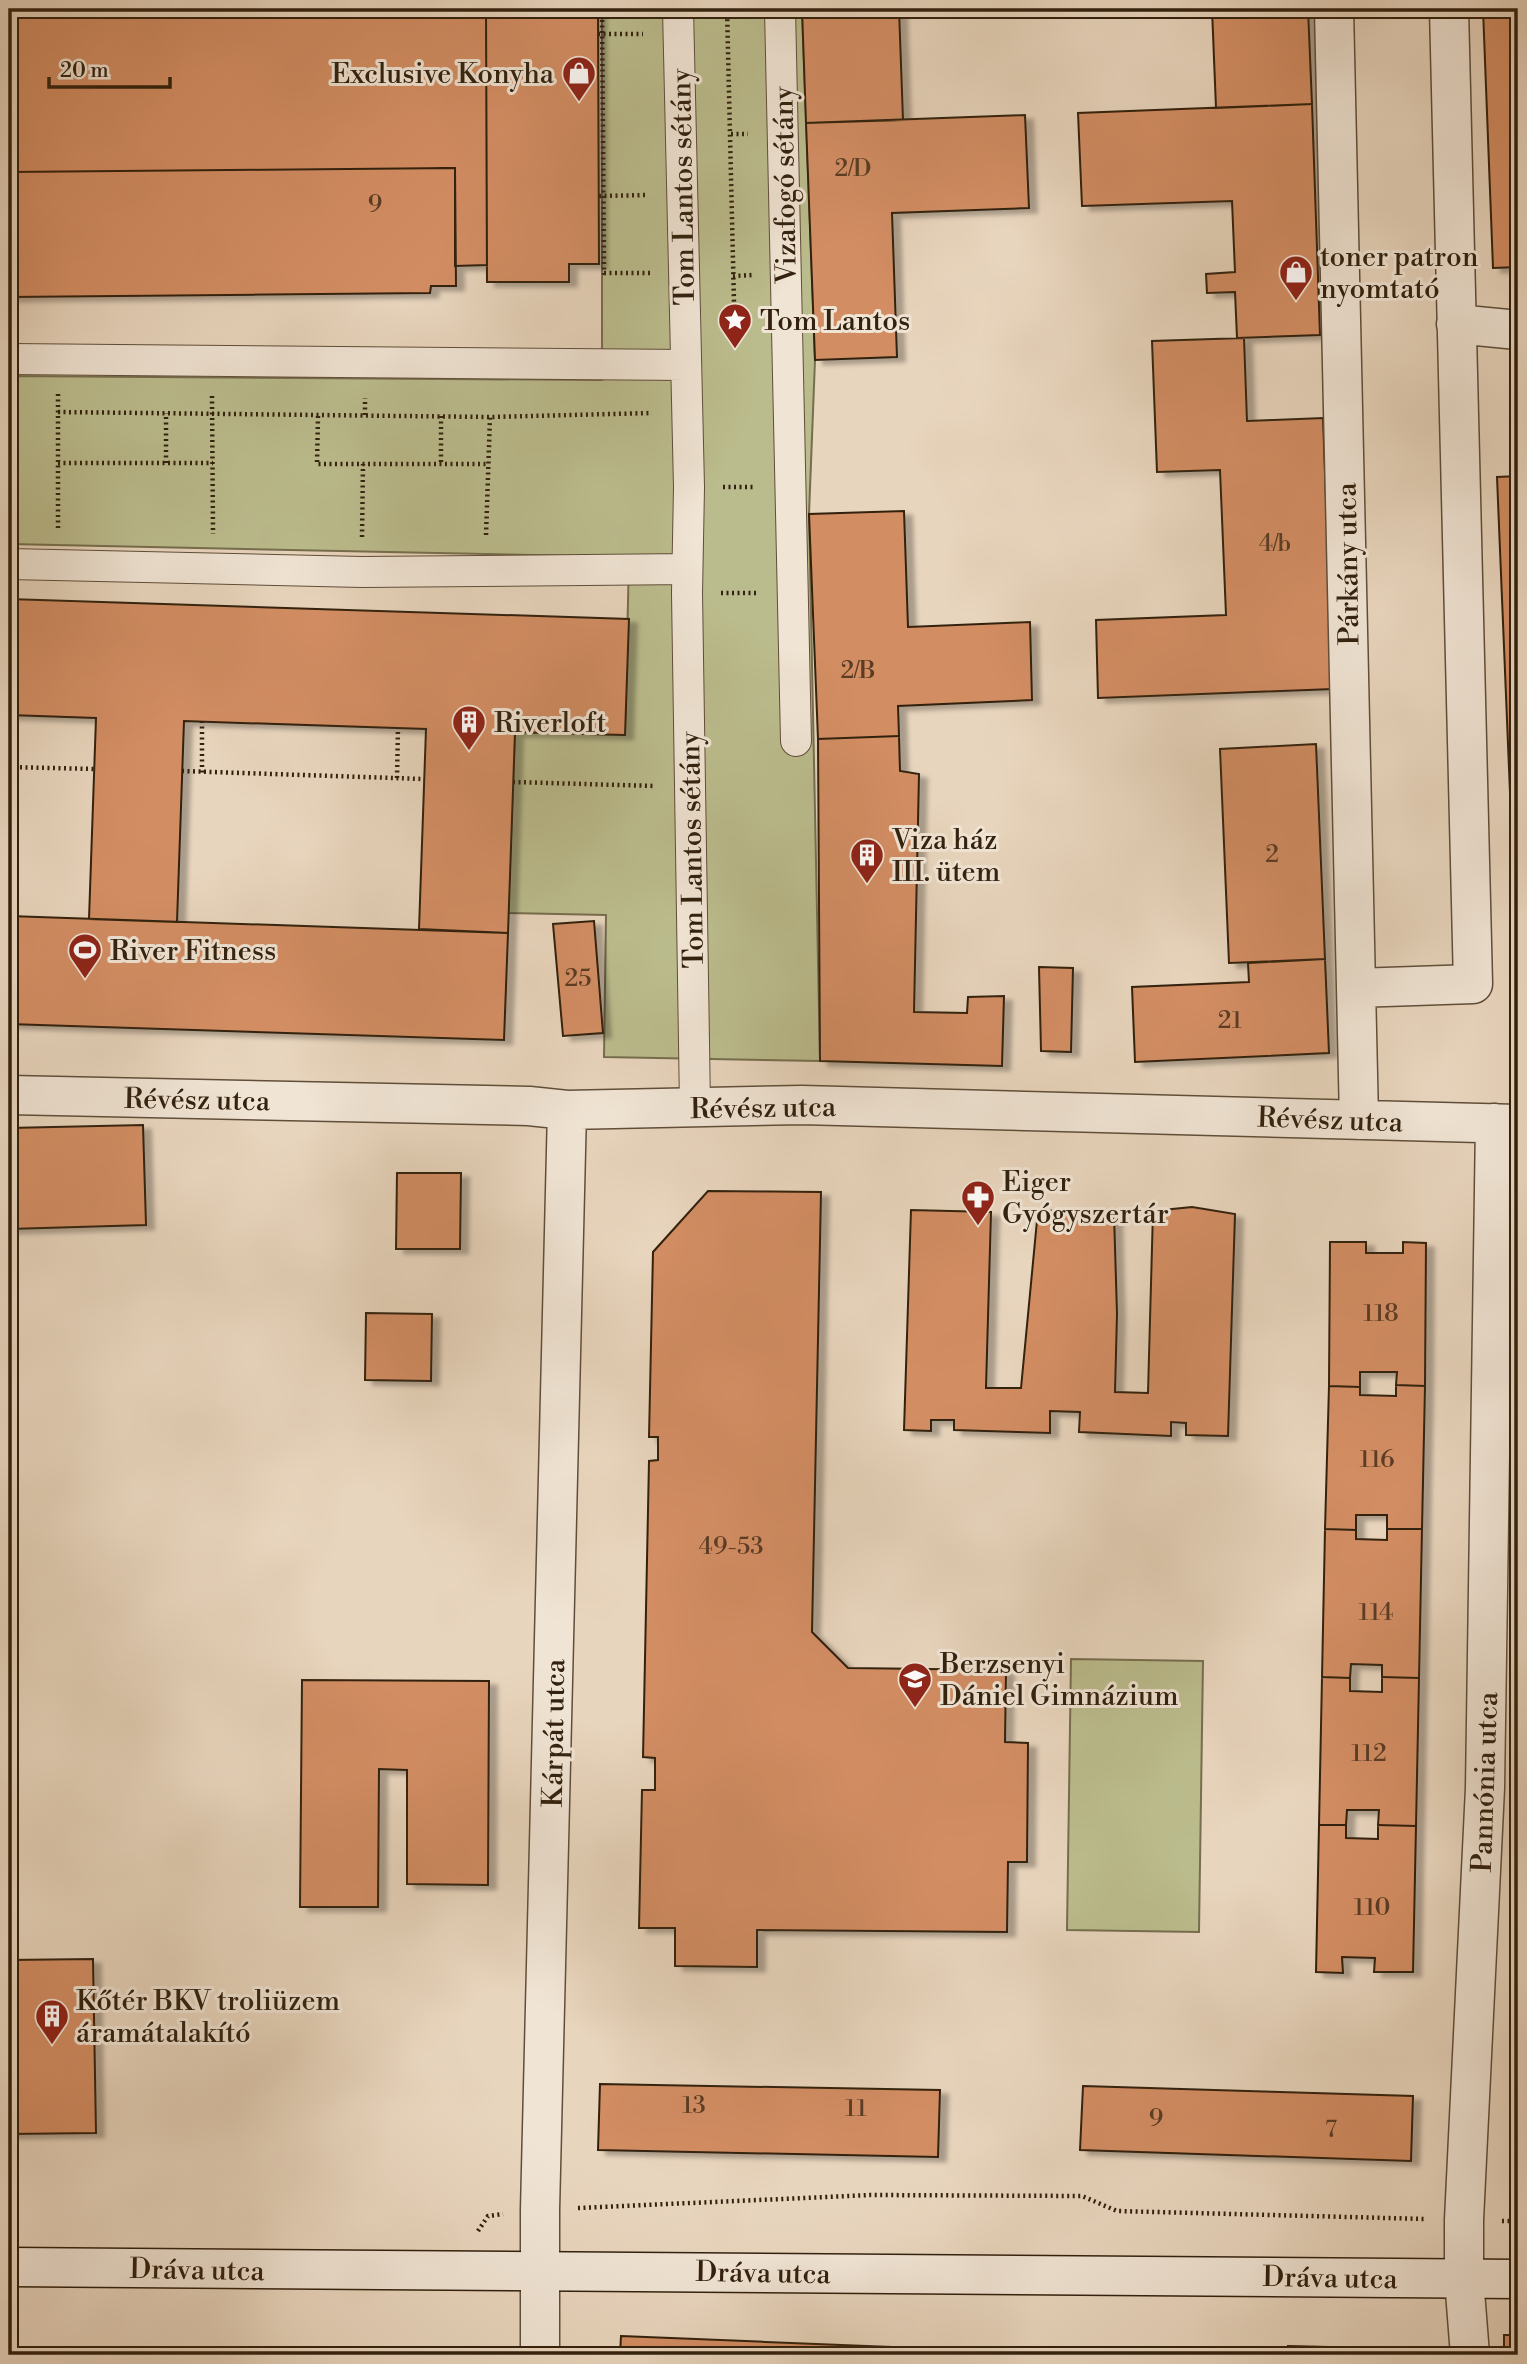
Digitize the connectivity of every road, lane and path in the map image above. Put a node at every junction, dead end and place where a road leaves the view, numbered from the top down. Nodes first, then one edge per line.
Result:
1 (602, 9) edge
2 (727, 9) edge
3 (780, 9) edge
4 (1334, 9) edge
5 (1449, 9) edge
6 (679, 21) edge
7 (600, 34) junction
8 (682, 195) junction
9 (601, 196) junction
10 (684, 272) junction
11 (1456, 324) junction
12 (1518, 330) edge
13 (9, 359) edge
14 (56, 359) junction
15 (211, 360) junction
16 (686, 365) junction
17 (58, 412) junction
18 (687, 412) junction
19 (166, 413) junction
20 (213, 413) junction
21 (318, 416) junction
22 (441, 416) junction
23 (490, 417) junction
24 (58, 463) junction
25 (166, 463) junction
26 (213, 463) junction
27 (363, 464) junction
28 (441, 464) junction
29 (487, 464) junction
30 (689, 487) junction
31 (792, 488) junction
32 (9, 564) edge
33 (58, 565) junction
34 (214, 568) junction
35 (485, 570) junction
36 (362, 572) junction
37 (687, 581) junction
38 (793, 592) junction
39 (202, 721) dead end
40 (397, 728) dead end
41 (796, 741) dead end
42 (9, 767) edge
43 (94, 769) dead end
44 (182, 771) dead end
45 (202, 773) junction
46 (397, 778) junction
47 (424, 779) dead end
48 (513, 782) dead end
49 (691, 787) junction
50 (1356, 988) junction
51 (9, 1095) edge
52 (695, 1107) junction
53 (567, 1110) junction
54 (1359, 1120) junction
55 (1507, 1123) edge
56 (540, 2210) junction
57 (488, 2216) dead end
58 (1464, 2220) junction
59 (1518, 2221) edge
60 (9, 2267) edge
61 (540, 2273) junction
62 (1464, 2279) junction
63 (1518, 2279) edge
64 (540, 2355) edge
65 (1470, 2355) edge

1 - 7 path
2 - 16 path, Tom Lantos sétány
3 - 31 street, Vizafogó sétány
4 - 50 street, Párkány utca
5 - 11 street
6 - 7 path
6 - 8 street, Tom Lantos sétány
7 - 9 path
8 - 9 path
8 - 10 street, Tom Lantos sétány
9 - 10 path
10 - 16 street, Tom Lantos sétány
11 - 12 street
11 - 50 street
13 - 14 street
14 - 15 street
14 - 17 path
15 - 16 street
15 - 20 path
16 - 18 street, Tom Lantos sétány
17 - 19 path
17 - 24 path
18 - 23 path
18 - 30 street, Tom Lantos sétány
19 - 20 path
19 - 25 path
20 - 21 path
20 - 26 path
21 - 22 path
21 - 27 path
22 - 23 path
22 - 28 path
23 - 29 path
24 - 25 path
24 - 33 path
25 - 26 path
26 - 34 path
27 - 28 path
27 - 36 path
28 - 29 path
29 - 35 path
30 - 31 path
30 - 37 street, Tom Lantos sétány
31 - 38 street, Vizafogó sétány
32 - 33 street
33 - 34 street
34 - 36 street
35 - 36 street
35 - 37 street
37 - 38 path
37 - 49 street, Tom Lantos sétány
38 - 41 street, Vizafogó sétány
39 - 45 path
40 - 46 path
42 - 43 path
44 - 45 path
45 - 46 path
46 - 47 path
48 - 49 path
49 - 52 street, Tom Lantos sétány
50 - 54 street, Párkány utca
51 - 53 street, Révész utca
52 - 53 street, Révész utca
52 - 54 street, Révész utca
53 - 56 street, Kárpát utca
54 - 55 street, Révész utca
55 - 58 street, Pannónia utca
56 - 57 path
56 - 58 path
56 - 61 street, Kárpát utca
58 - 59 path
58 - 62 street, Pannónia utca
60 - 61 street, Dráva utca
61 - 62 street, Dráva utca
61 - 64 street, Kárpát utca
62 - 63 street, Dráva utca
62 - 65 street, Pannónia utca

